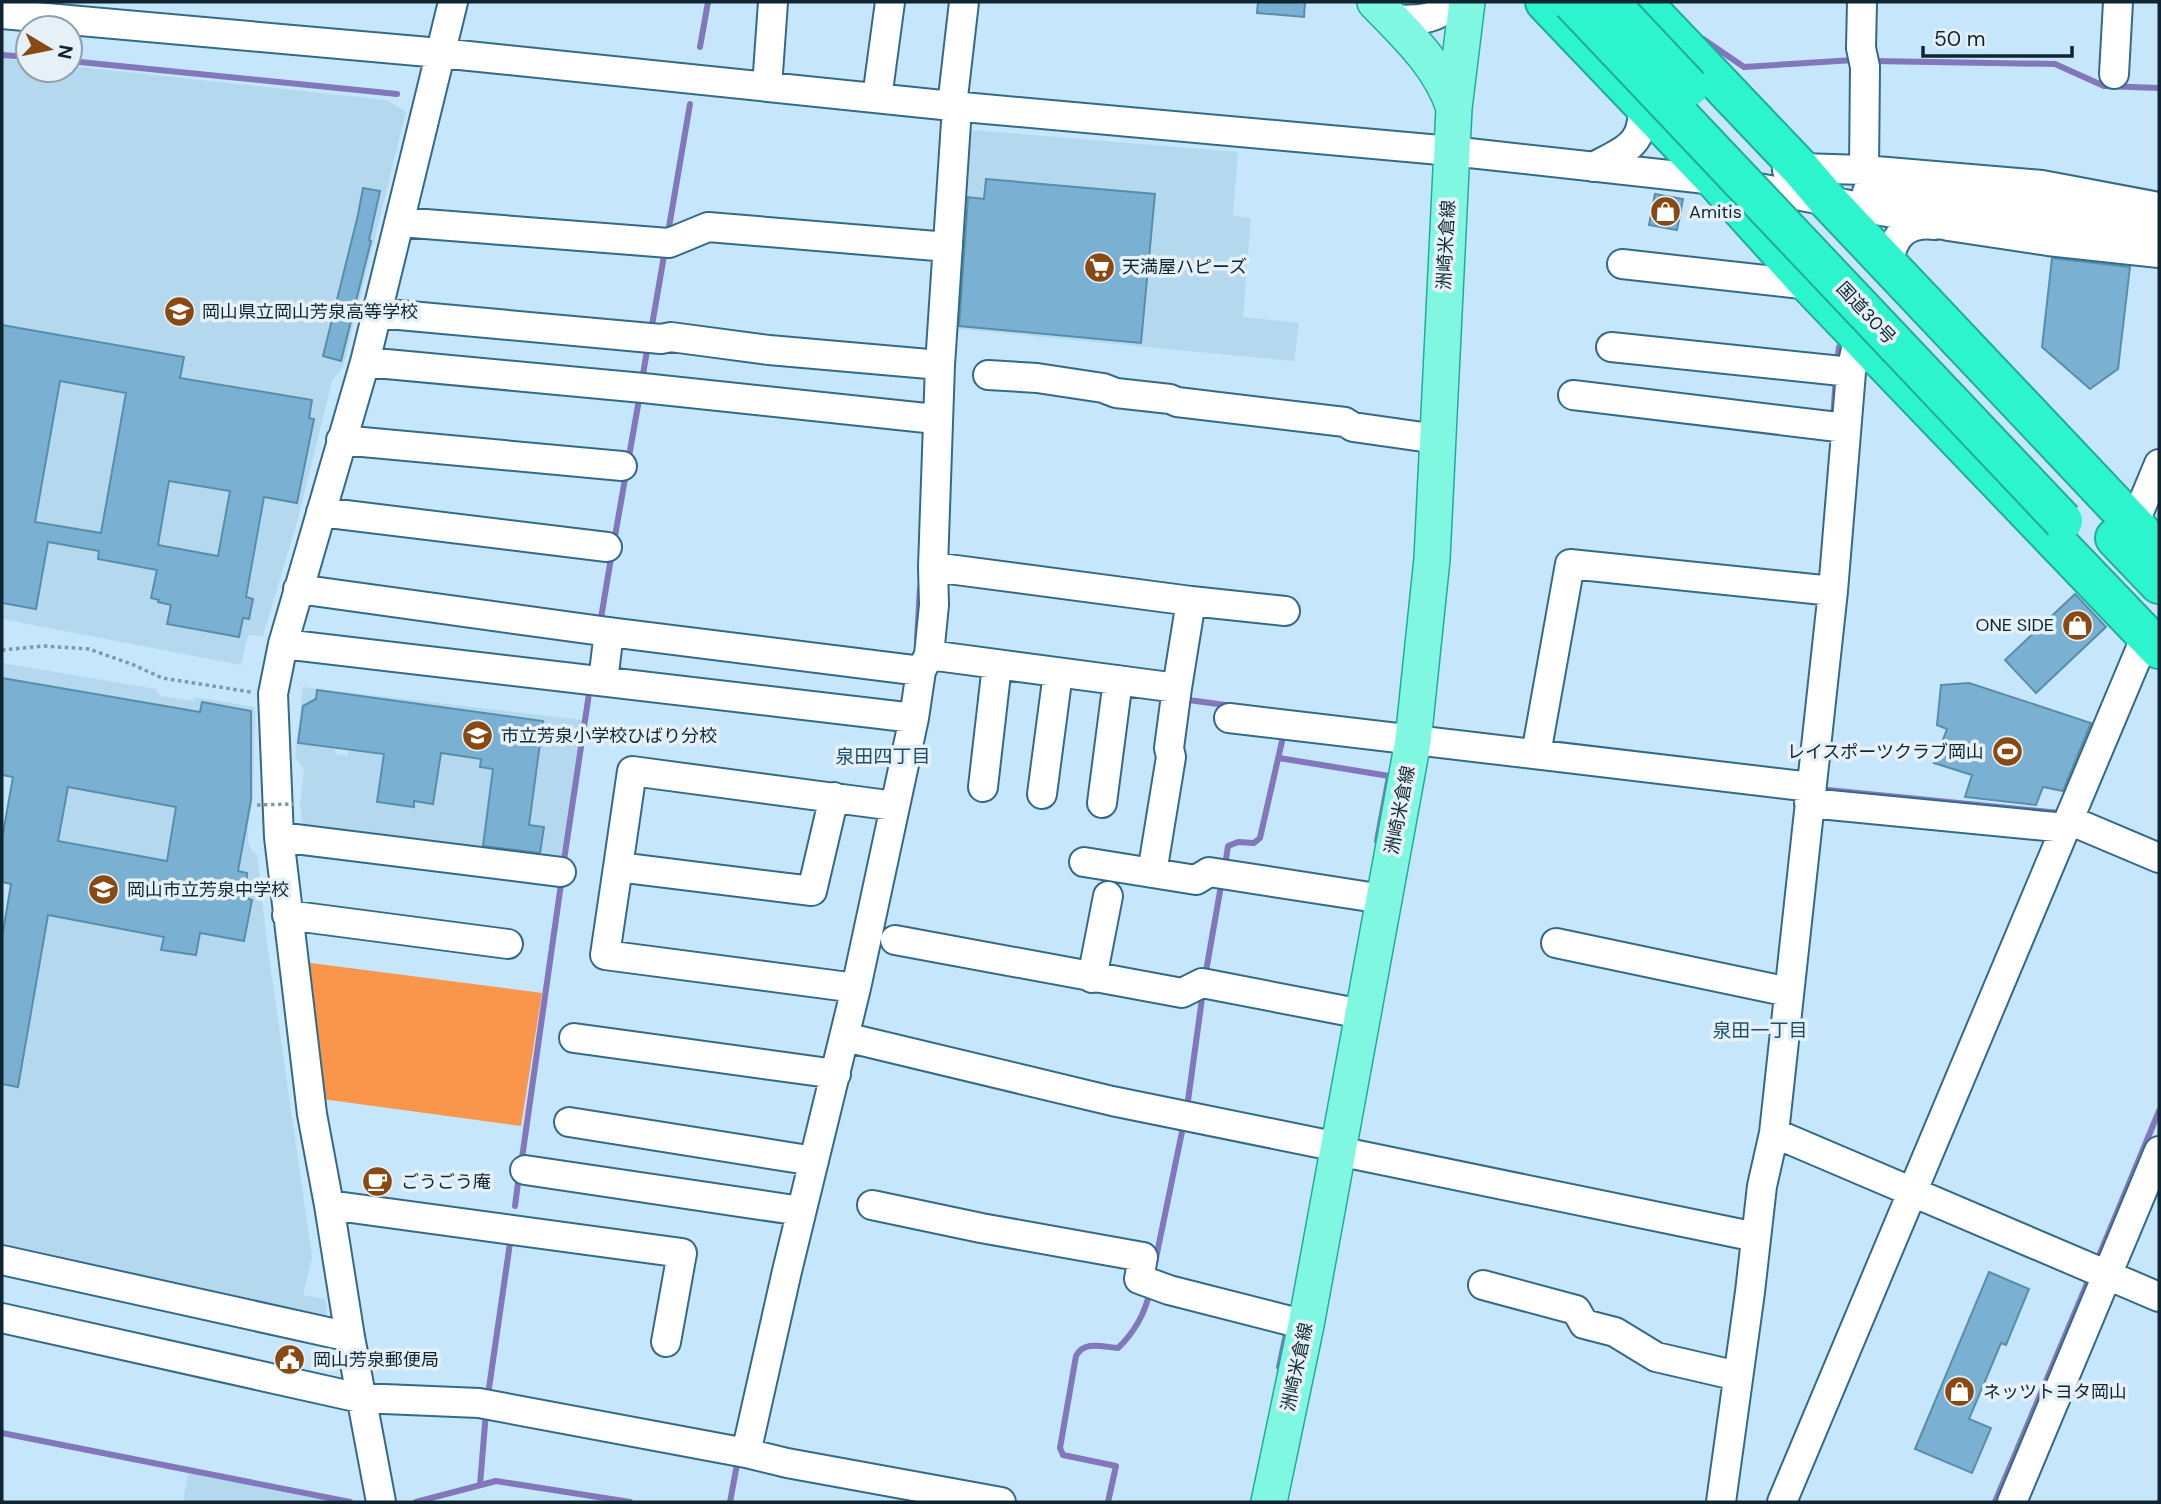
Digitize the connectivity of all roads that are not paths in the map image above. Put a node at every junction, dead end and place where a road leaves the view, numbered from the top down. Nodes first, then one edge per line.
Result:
1 (453, 2) edge
2 (773, 2) edge
3 (890, 2) edge
4 (964, 2) edge
5 (1453, 2) edge
6 (1467, 2) edge
7 (1545, 2) edge
8 (1572, 2) edge
9 (1609, 2) edge
10 (1642, 2) edge
11 (1862, 2) edge
12 (2118, 2) edge
13 (7, 10) edge
14 (1384, 11) edge
15 (440, 53) junction
16 (2114, 74) dead end
17 (767, 87) junction
18 (877, 98) junction
19 (1642, 105) junction
20 (955, 106) junction
21 (1454, 108) junction
22 (1451, 151) junction
23 (1593, 167) junction
24 (1800, 168) junction
25 (1715, 180) junction
26 (1849, 188) junction
27 (2159, 207) edge
28 (400, 222) junction
29 (1948, 226) junction
30 (2159, 227) edge
31 (942, 246) junction
32 (2159, 253) edge
33 (1622, 264) dead end
34 (1888, 265) junction
35 (1810, 285) junction
36 (377, 313) junction
37 (1859, 335) junction
38 (1611, 347) dead end
39 (365, 362) junction
40 (935, 365) junction
41 (1842, 371) junction
42 (988, 375) dead end
43 (1573, 394) dead end
44 (926, 418) dead end
45 (1838, 427) junction
46 (1437, 439) junction
47 (341, 440) junction
48 (2159, 464) edge
49 (622, 466) dead end
50 (321, 512) junction
51 (2073, 513) junction
52 (2147, 537) edge
53 (607, 547) dead end
54 (933, 567) junction
55 (2159, 584) edge
56 (298, 589) junction
57 (1825, 590) junction
58 (1191, 601) junction
59 (1285, 611) dead end
60 (602, 631) junction
61 (2155, 637) edge
62 (283, 644) junction
63 (925, 663) junction
64 (996, 674) junction
65 (595, 680) junction
66 (1057, 680) junction
67 (1117, 687) junction
68 (1176, 695) junction
69 (914, 718) junction
70 (1229, 719) dead end
71 (1413, 741) junction
72 (1537, 749) junction
73 (983, 787) dead end
74 (1807, 790) junction
75 (1042, 794) dead end
76 (834, 797) junction
77 (1102, 803) dead end
78 (895, 806) junction
79 (2067, 824) junction
80 (279, 838) junction
81 (2159, 858) edge
82 (1084, 862) dead end
83 (618, 867) junction
84 (561, 872) dead end
85 (1152, 873) junction
86 (1108, 896) dead end
87 (1383, 899) junction
88 (287, 915) junction
89 (895, 940) dead end
90 (1556, 943) dead end
91 (508, 944) dead end
92 (1092, 978) junction
93 (856, 988) junction
94 (1781, 991) junction
95 (1362, 1014) junction
96 (845, 1037) junction
97 (573, 1038) dead end
98 (829, 1073) junction
99 (569, 1122) dead end
100 (1773, 1133) junction
101 (1331, 1147) junction
102 (2159, 1151) edge
103 (808, 1160) junction
104 (525, 1170) dead end
105 (1912, 1190) junction
106 (329, 1205) junction
107 (872, 1205) dead end
108 (795, 1210) junction
109 (1750, 1236) junction
110 (2, 1260) edge
111 (2107, 1275) junction
112 (1483, 1285) dead end
113 (2159, 1297) edge
114 (2, 1318) edge
115 (1294, 1322) junction
116 (349, 1337) junction
117 (666, 1342) dead end
118 (1732, 1375) junction
119 (360, 1398) junction
120 (746, 1453) junction
121 (381, 1502) edge
122 (1001, 1502) edge
123 (1269, 1502) edge
124 (1721, 1502) edge
125 (1782, 1502) edge
126 (2012, 1502) edge

1 - 15 street
2 - 17 street
3 - 18 street
4 - 20 street
5 - 14 street
6 - 21 main road, 洲崎米倉線
7 - 19 highway
8 - 51 highway, 国道30号, bridge
9 - 51 highway, 国道30号, bridge
10 - 24 highway
11 - 26 street
12 - 16 street
13 - 15 street
14 - 21 main road, 洲崎米倉線
15 - 17 street
15 - 28 street
17 - 18 street
18 - 20 street
19 - 23 street
19 - 25 highway
20 - 22 street
20 - 31 street
21 - 22 main road, 洲崎米倉線
22 - 23 street
22 - 46 main road, 洲崎米倉線
23 - 25 street
24 - 25 street
24 - 26 highway
25 - 26 street
25 - 35 highway
26 - 27 street
26 - 29 street
26 - 30 street
26 - 34 highway
28 - 31 street
28 - 36 street
29 - 32 street
29 - 34 street
31 - 40 street
33 - 35 street
34 - 52 highway
35 - 37 highway
36 - 39 street
36 - 40 street
37 - 41 street
37 - 61 highway
38 - 41 street
39 - 44 street
39 - 47 street
40 - 54 street
41 - 45 street
42 - 46 street
43 - 45 street
45 - 57 street
46 - 71 main road, 洲崎米倉線
47 - 49 street
47 - 50 street
48 - 52 street
50 - 53 street
50 - 56 street
51 - 55 highway, 国道30号
51 - 61 highway, 国道30号
54 - 58 street
54 - 63 street
56 - 60 street
56 - 62 street
57 - 72 street
57 - 74 street
58 - 59 street
58 - 68 street
60 - 63 street
60 - 65 street
61 - 79 street
62 - 65 street
62 - 80 street
63 - 64 street
63 - 69 street
64 - 66 street
64 - 73 street
65 - 69 street
66 - 67 street
66 - 75 street
67 - 68 street
67 - 77 street
68 - 85 street
69 - 78 street
70 - 71 street
71 - 72 street
71 - 87 main road, 洲崎米倉線
72 - 74 street
74 - 79 street
74 - 94 street
76 - 78 street
76 - 83 street
76 - 83 street
78 - 93 street
79 - 81 street
79 - 105 street
80 - 84 street
80 - 88 street
82 - 85 street
83 - 93 street
85 - 87 street
86 - 92 street
87 - 95 main road, 洲崎米倉線
88 - 91 street
88 - 106 street
89 - 92 street
90 - 94 street
92 - 95 street
93 - 96 street
94 - 100 street
95 - 101 main road, 洲崎米倉線
96 - 98 street
96 - 101 street
97 - 98 street
98 - 103 street
99 - 103 street
100 - 105 street
100 - 109 street
101 - 109 street
101 - 115 main road, 洲崎米倉線
102 - 111 street
103 - 108 street
104 - 108 street
105 - 111 street
105 - 125 street
106 - 116 street
106 - 117 street
107 - 115 street
108 - 120 street
109 - 118 street
110 - 116 street
111 - 113 street
111 - 126 street
112 - 118 street
114 - 119 street
115 - 123 main road, 洲崎米倉線
116 - 119 street
118 - 124 street
119 - 120 street
119 - 121 street
120 - 122 street

